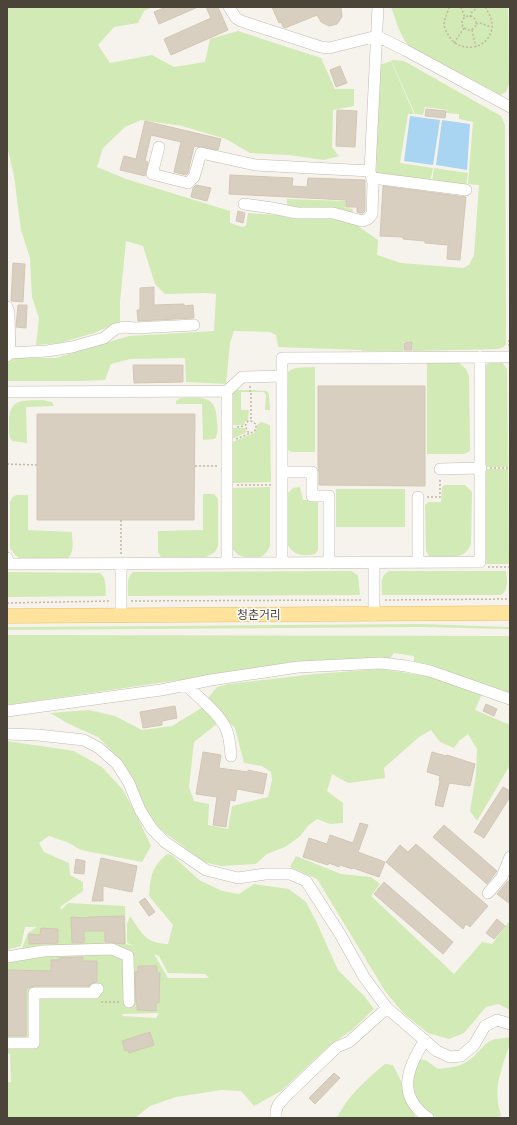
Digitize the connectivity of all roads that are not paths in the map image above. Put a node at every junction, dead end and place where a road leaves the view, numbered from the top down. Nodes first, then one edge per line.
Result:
1 (229, 7) edge
2 (378, 7) edge
3 (377, 36) junction
4 (510, 107) edge
5 (159, 147) dead end
6 (371, 174) junction
7 (466, 190) dead end
8 (244, 204) dead end
9 (7, 307) edge
10 (194, 325) dead end
11 (8, 354) edge
12 (510, 357) edge
13 (480, 358) junction
14 (282, 376) junction
15 (227, 391) junction
16 (7, 392) edge
17 (480, 468) junction
18 (440, 469) road end
19 (282, 472) junction
20 (418, 497) road end
21 (7, 558) edge
22 (227, 563) junction
23 (282, 563) junction
24 (329, 563) junction
25 (374, 563) junction
26 (418, 563) junction
27 (121, 564) junction
28 (510, 614) edge
29 (374, 615) junction
30 (7, 616) edge
31 (121, 616) junction
32 (186, 685) junction
33 (510, 699) edge
34 (7, 711) edge
35 (7, 734) edge
36 (231, 756) dead end
37 (510, 857) edge
38 (488, 893) dead end
39 (7, 957) edge
40 (98, 989) dead end
41 (129, 1002) dead end
42 (387, 1008) junction
43 (510, 1024) edge
44 (425, 1040) junction
45 (7, 1043) edge
46 (276, 1118) edge
47 (428, 1118) edge

1 - 3 street
2 - 3 street
3 - 4 street
3 - 6 street
5 - 6 street
6 - 7 street
6 - 8 street
9 - 11 street
10 - 11 street
12 - 13 street
13 - 14 street
13 - 17 street
14 - 15 street
14 - 19 street
15 - 16 street
15 - 22 street
17 - 18 street
17 - 26 street
19 - 23 street
19 - 24 street
20 - 26 street
21 - 27 street
22 - 23 street
22 - 27 street
23 - 24 street
24 - 25 street
25 - 26 street
25 - 29 street
27 - 31 street
28 - 29 main road, 청춘거리
29 - 31 main road, 청춘거리
30 - 31 main road, 청춘거리
32 - 33 street
32 - 34 street
32 - 36 street
35 - 42 street
37 - 38 street
39 - 41 street
40 - 45 street
42 - 44 street
42 - 46 street
43 - 44 street
44 - 47 street

